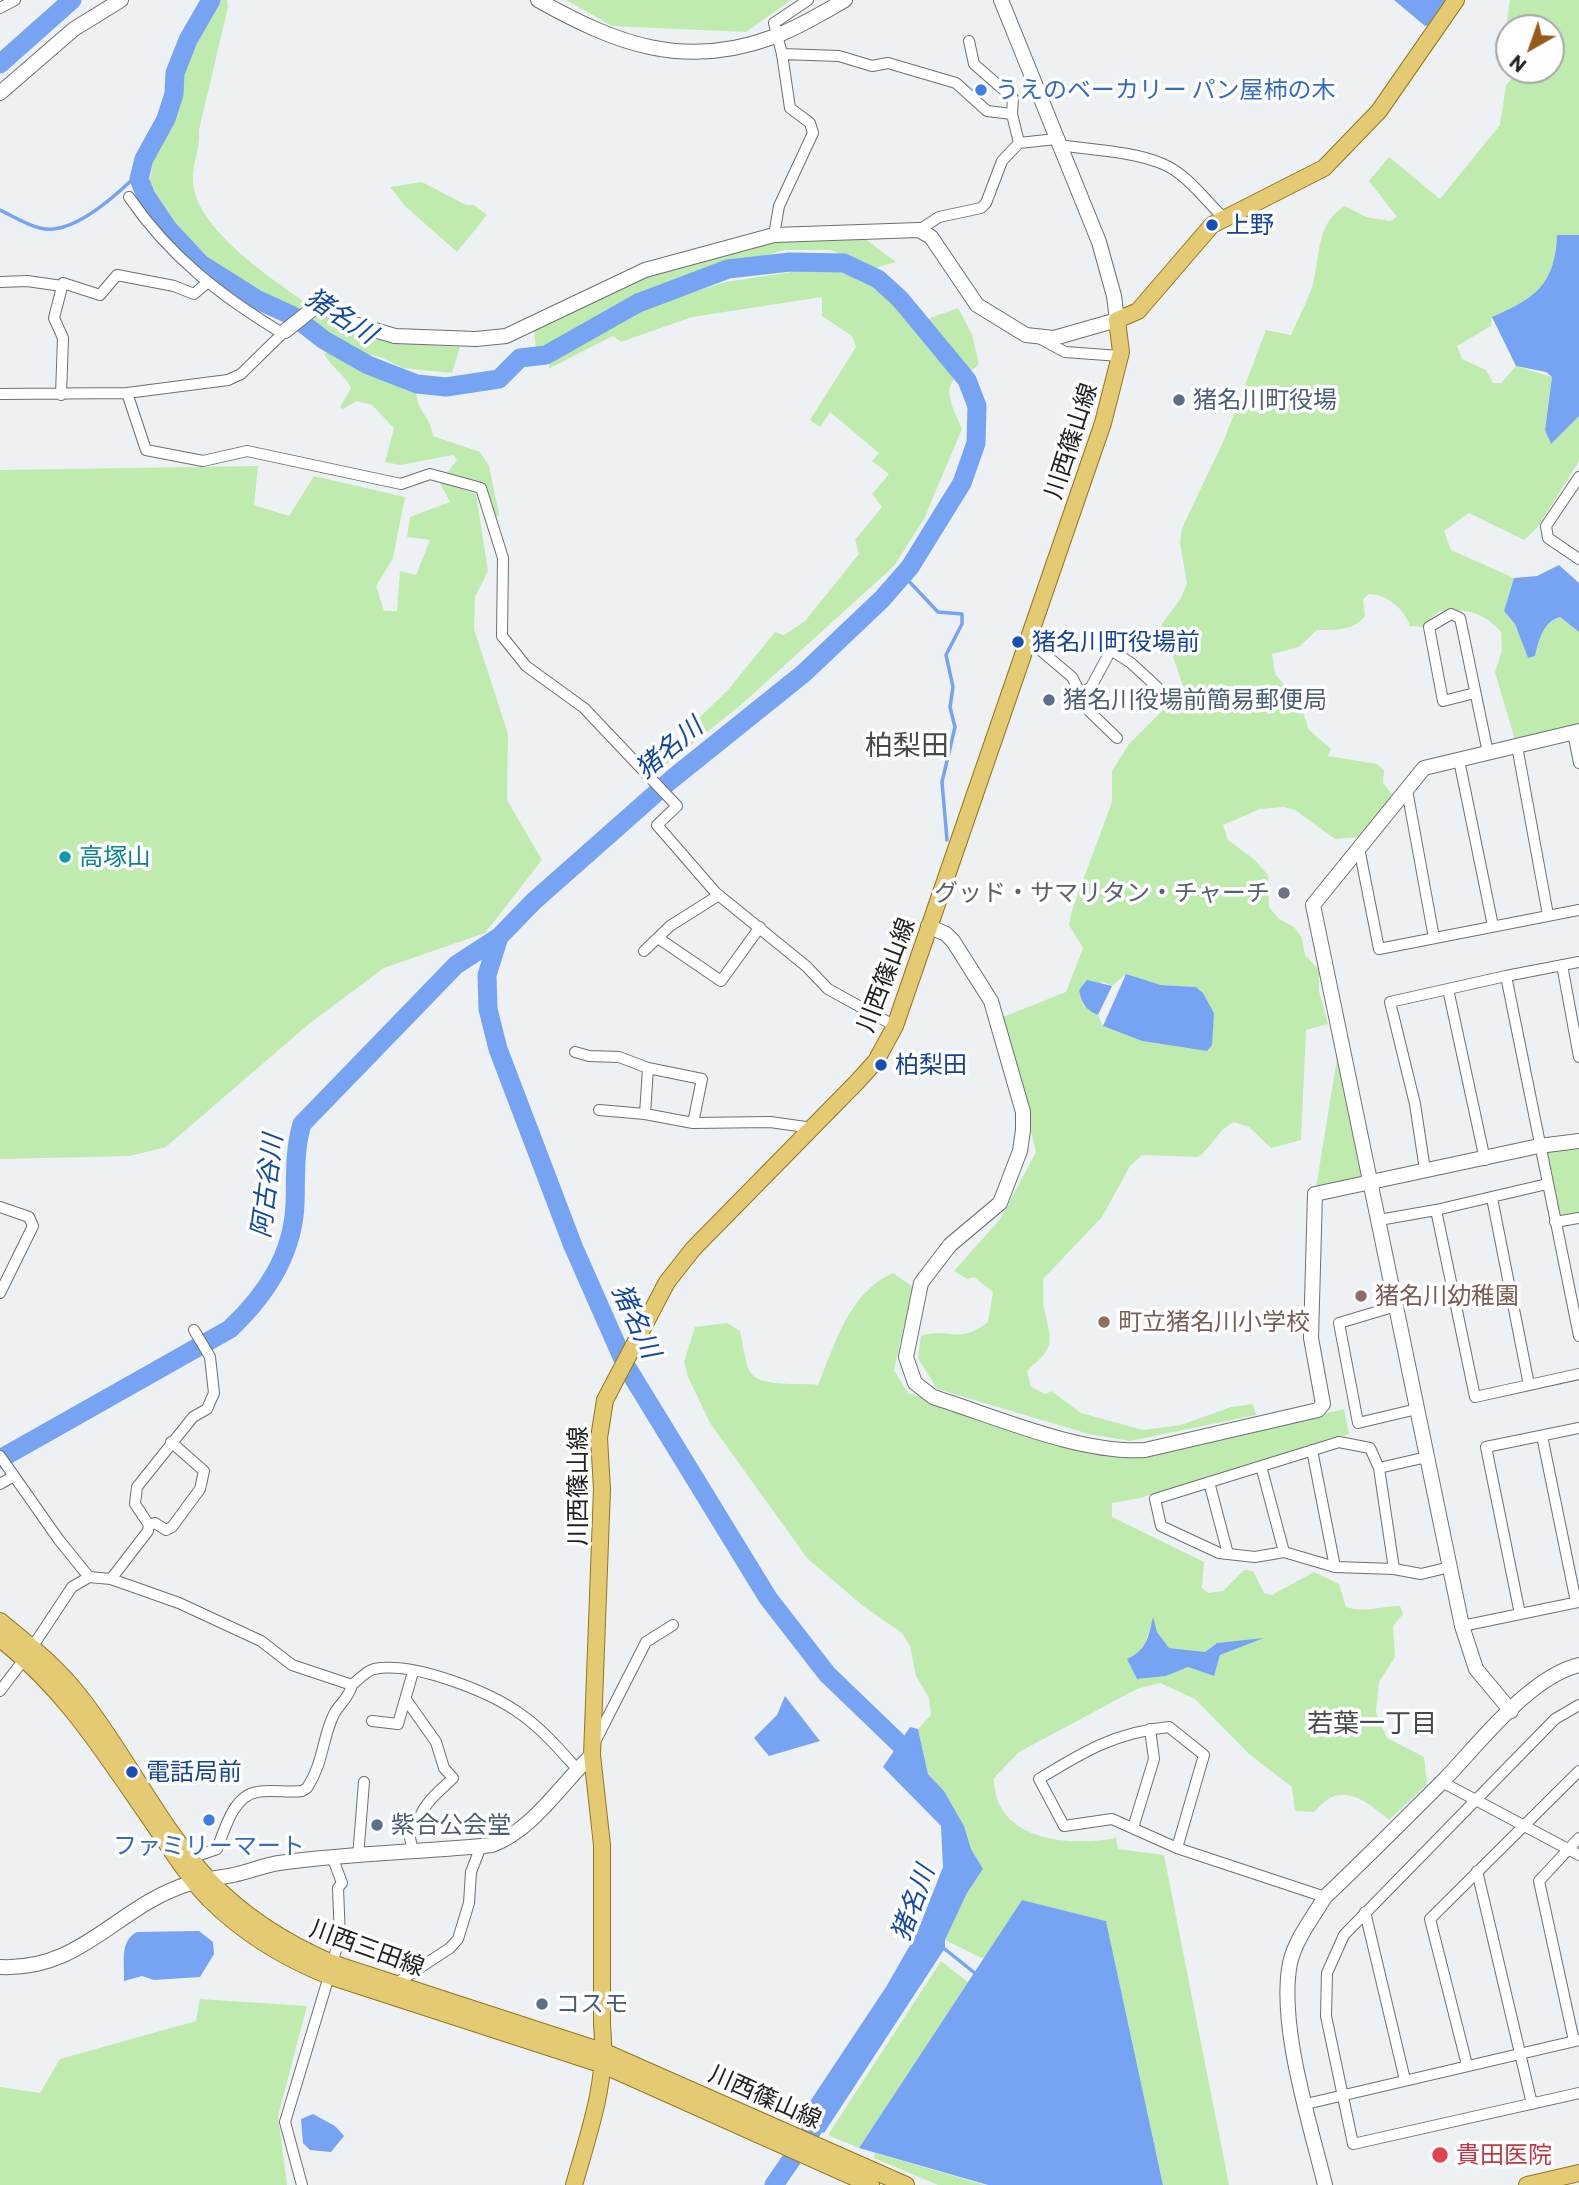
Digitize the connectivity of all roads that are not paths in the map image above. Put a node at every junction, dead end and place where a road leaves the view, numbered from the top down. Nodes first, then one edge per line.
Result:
1 (15, 0) edge
2 (121, 0) edge
3 (538, 0) edge
4 (808, 0) edge
5 (845, 0) edge
6 (1001, 0) edge
7 (1456, 0) edge
8 (0, 8) edge
9 (775, 37) junction
10 (969, 41) dead end
11 (782, 54) junction
12 (0, 93) edge
13 (1012, 114) junction
14 (1058, 142) junction
15 (1019, 143) junction
16 (129, 197) dead end
17 (1224, 218) junction
18 (919, 230) junction
19 (774, 235) junction
20 (0, 282) edge
21 (208, 282) junction
22 (62, 286) junction
23 (1117, 320) junction
24 (283, 332) junction
25 (1041, 339) junction
26 (1120, 356) junction
27 (127, 393) junction
28 (0, 394) edge
29 (61, 395) junction
30 (1579, 477) edge
31 (1579, 559) edge
32 (1027, 639) junction
33 (1157, 687) dead end
34 (1082, 693) junction
35 (1475, 693) junction
36 (1576, 732) edge
37 (1117, 738) dead end
38 (1517, 746) junction
39 (1488, 753) junction
40 (1459, 760) junction
41 (1579, 763) edge
42 (1406, 790) junction
43 (1359, 848) junction
44 (719, 895) junction
45 (1579, 909) edge
46 (1548, 915) junction
47 (929, 926) junction
48 (1493, 926) junction
49 (760, 927) junction
50 (658, 938) junction
51 (1434, 938) junction
52 (644, 951) dead end
53 (1579, 962) edge
54 (1562, 965) junction
55 (1506, 976) junction
56 (1448, 989) junction
57 (895, 1026) junction
58 (575, 1052) dead end
59 (1579, 1057) edge
60 (648, 1068) junction
61 (599, 1111) dead end
62 (645, 1114) junction
63 (693, 1123) junction
64 (813, 1128) junction
65 (1579, 1141) edge
66 (1539, 1146) junction
67 (1485, 1160) junction
68 (1425, 1170) junction
69 (1371, 1182) junction
70 (1547, 1184) junction
71 (1492, 1198) junction
72 (0, 1207) edge
73 (1436, 1210) junction
74 (1579, 1218) edge
75 (1379, 1220) junction
76 (1555, 1223) junction
77 (0, 1293) edge
78 (1396, 1306) junction
79 (194, 1330) dead end
80 (1579, 1336) edge
81 (1579, 1374) edge
82 (1528, 1385) junction
83 (1417, 1409) junction
84 (1579, 1428) edge
85 (1542, 1436) junction
86 (171, 1442) junction
87 (1312, 1450) junction
88 (0, 1456) edge
89 (1427, 1457) junction
90 (1261, 1466) junction
91 (1379, 1468) junction
92 (12, 1473) junction
93 (1209, 1482) junction
94 (0, 1484) edge
95 (149, 1525) junction
96 (1284, 1552) junction
97 (1228, 1554) junction
98 (1335, 1567) junction
99 (1450, 1567) junction
100 (1394, 1569) junction
101 (89, 1577) junction
102 (111, 1579) junction
103 (1577, 1602) edge
104 (1520, 1614) junction
105 (0, 1621) edge
106 (673, 1625) dead end
107 (1462, 1626) junction
108 (0, 1639) edge
109 (29, 1653) junction
110 (1579, 1664) edge
111 (414, 1672) junction
112 (352, 1685) junction
113 (0, 1691) edge
114 (407, 1701) junction
115 (1579, 1705) edge
116 (1511, 1711) junction
117 (372, 1721) dead end
118 (1150, 1729) junction
119 (592, 1751) junction
120 (577, 1769) junction
121 (1579, 1771) edge
122 (364, 1782) dead end
123 (1442, 1782) junction
124 (1477, 1800) junction
125 (1523, 1825) junction
126 (1133, 1828) junction
127 (1579, 1838) edge
128 (481, 1846) junction
129 (1177, 1848) junction
130 (1568, 1849) junction
131 (413, 1852) junction
132 (1579, 1855) edge
133 (358, 1857) junction
134 (191, 1858) junction
135 (333, 1858) junction
136 (1477, 1871) junction
137 (201, 1881) junction
138 (1325, 1897) junction
139 (1365, 1912) junction
140 (0, 1967) edge
141 (331, 1970) junction
142 (395, 1984) junction
143 (1576, 2041) edge
144 (1521, 2052) junction
145 (604, 2058) junction
146 (1467, 2065) junction
147 (1405, 2080) junction
148 (1579, 2093) edge
149 (1342, 2096) junction
150 (1306, 2104) junction
151 (1532, 2104) junction
152 (824, 2156) junction
153 (1579, 2173) edge
154 (848, 2180) edge
155 (302, 2185) edge
156 (574, 2185) edge
157 (872, 2185) edge
158 (906, 2185) edge
159 (1325, 2185) edge
160 (1527, 2185) edge

1 - 8 street
2 - 12 street
3 - 9 street
4 - 9 street
5 - 9 street
6 - 14 street
7 - 17 main road
9 - 11 street
10 - 13 street
11 - 13 street
11 - 19 street
13 - 15 street
14 - 15 street
14 - 17 street
14 - 23 street
15 - 18 street
16 - 21 street
17 - 23 main road
18 - 19 street
18 - 25 street
19 - 24 street
20 - 22 street
21 - 22 street
21 - 24 street
22 - 29 street
23 - 25 street
23 - 26 main road, 川西篠山線
24 - 27 street
25 - 26 street
26 - 32 main road, 川西篠山線
27 - 29 street
27 - 44 street
28 - 29 street
30 - 31 street
32 - 34 street
32 - 47 main road, 川西篠山線
33 - 34 street
34 - 37 street
35 - 35 street
35 - 39 street
36 - 38 street
36 - 41 street
38 - 39 street
38 - 46 street
39 - 40 street
40 - 42 street
40 - 48 street
42 - 43 street
42 - 51 street
43 - 51 street
43 - 69 street
44 - 49 street
44 - 50 street
45 - 46 street
46 - 48 street
47 - 57 main road, 川西篠山線
47 - 69 street
48 - 51 street
49 - 50 street
49 - 57 street
50 - 52 street
53 - 54 street
54 - 55 street
54 - 59 street
55 - 56 street
55 - 66 street
56 - 67 street
56 - 68 street
57 - 64 main road, 川西篠山線
58 - 60 street
60 - 62 street
60 - 63 street
61 - 62 street
62 - 63 street
63 - 64 street
64 - 119 main road, 川西篠山線
65 - 66 street
66 - 67 street
66 - 70 street
67 - 68 street
68 - 69 street
69 - 75 street
70 - 71 street
70 - 76 street
71 - 73 street
71 - 82 street
72 - 77 street
73 - 75 street
73 - 82 street
74 - 76 street
75 - 78 street
76 - 80 street
78 - 83 street
78 - 83 street
79 - 86 street
81 - 82 street
83 - 89 street
84 - 85 street
85 - 103 street
85 - 104 street
86 - 95 street
86 - 95 street
87 - 90 street
87 - 91 street
87 - 98 street
88 - 92 street
89 - 91 street
89 - 99 street
90 - 93 street
90 - 96 street
91 - 100 street
92 - 94 street
92 - 101 street
93 - 97 street
93 - 97 street
95 - 102 street
96 - 97 street
96 - 98 street
98 - 100 street
99 - 100 street
99 - 107 street
101 - 102 street
101 - 109 street
102 - 112 street
103 - 104 street
104 - 107 street
105 - 109 main road, 川西三田線
106 - 119 street
107 - 116 street
108 - 109 main road, 川西三田線
109 - 113 street
109 - 134 main road, 川西三田線
109 - 137 main road, 川西三田線
110 - 116 street
111 - 112 street
111 - 114 street
111 - 120 street
112 - 134 street
114 - 117 street
114 - 131 street
115 - 124 street
116 - 123 street
118 - 126 street
118 - 126 street
118 - 129 street
119 - 120 street
119 - 145 main road, 川西篠山線
120 - 128 street
121 - 125 street
122 - 133 street
123 - 124 street
123 - 138 street
124 - 125 street
124 - 139 street
125 - 130 street
125 - 136 street
126 - 129 street
127 - 130 street
128 - 131 street
128 - 142 street
129 - 138 street
130 - 132 street
130 - 143 street
131 - 133 street
133 - 135 street
134 - 137 main road, 川西三田線
135 - 137 street
135 - 141 street
136 - 144 street
136 - 146 street
137 - 140 street
137 - 141 main road, 川西三田線
138 - 150 street
139 - 147 street
139 - 149 street
141 - 142 main road, 川西三田線
141 - 145 main road, 川西三田線
141 - 155 street
142 - 145 main road, 川西三田線
143 - 144 street
144 - 146 street
144 - 151 street
145 - 152 main road, 川西篠山線
145 - 156 main road, 川西篠山線
146 - 147 street
147 - 149 street
148 - 151 street
149 - 150 street
149 - 151 street
150 - 159 street
152 - 154 main road, 川西篠山線
152 - 158 main road, 川西篠山線
153 - 160 main road
154 - 157 main road, 川西篠山線

